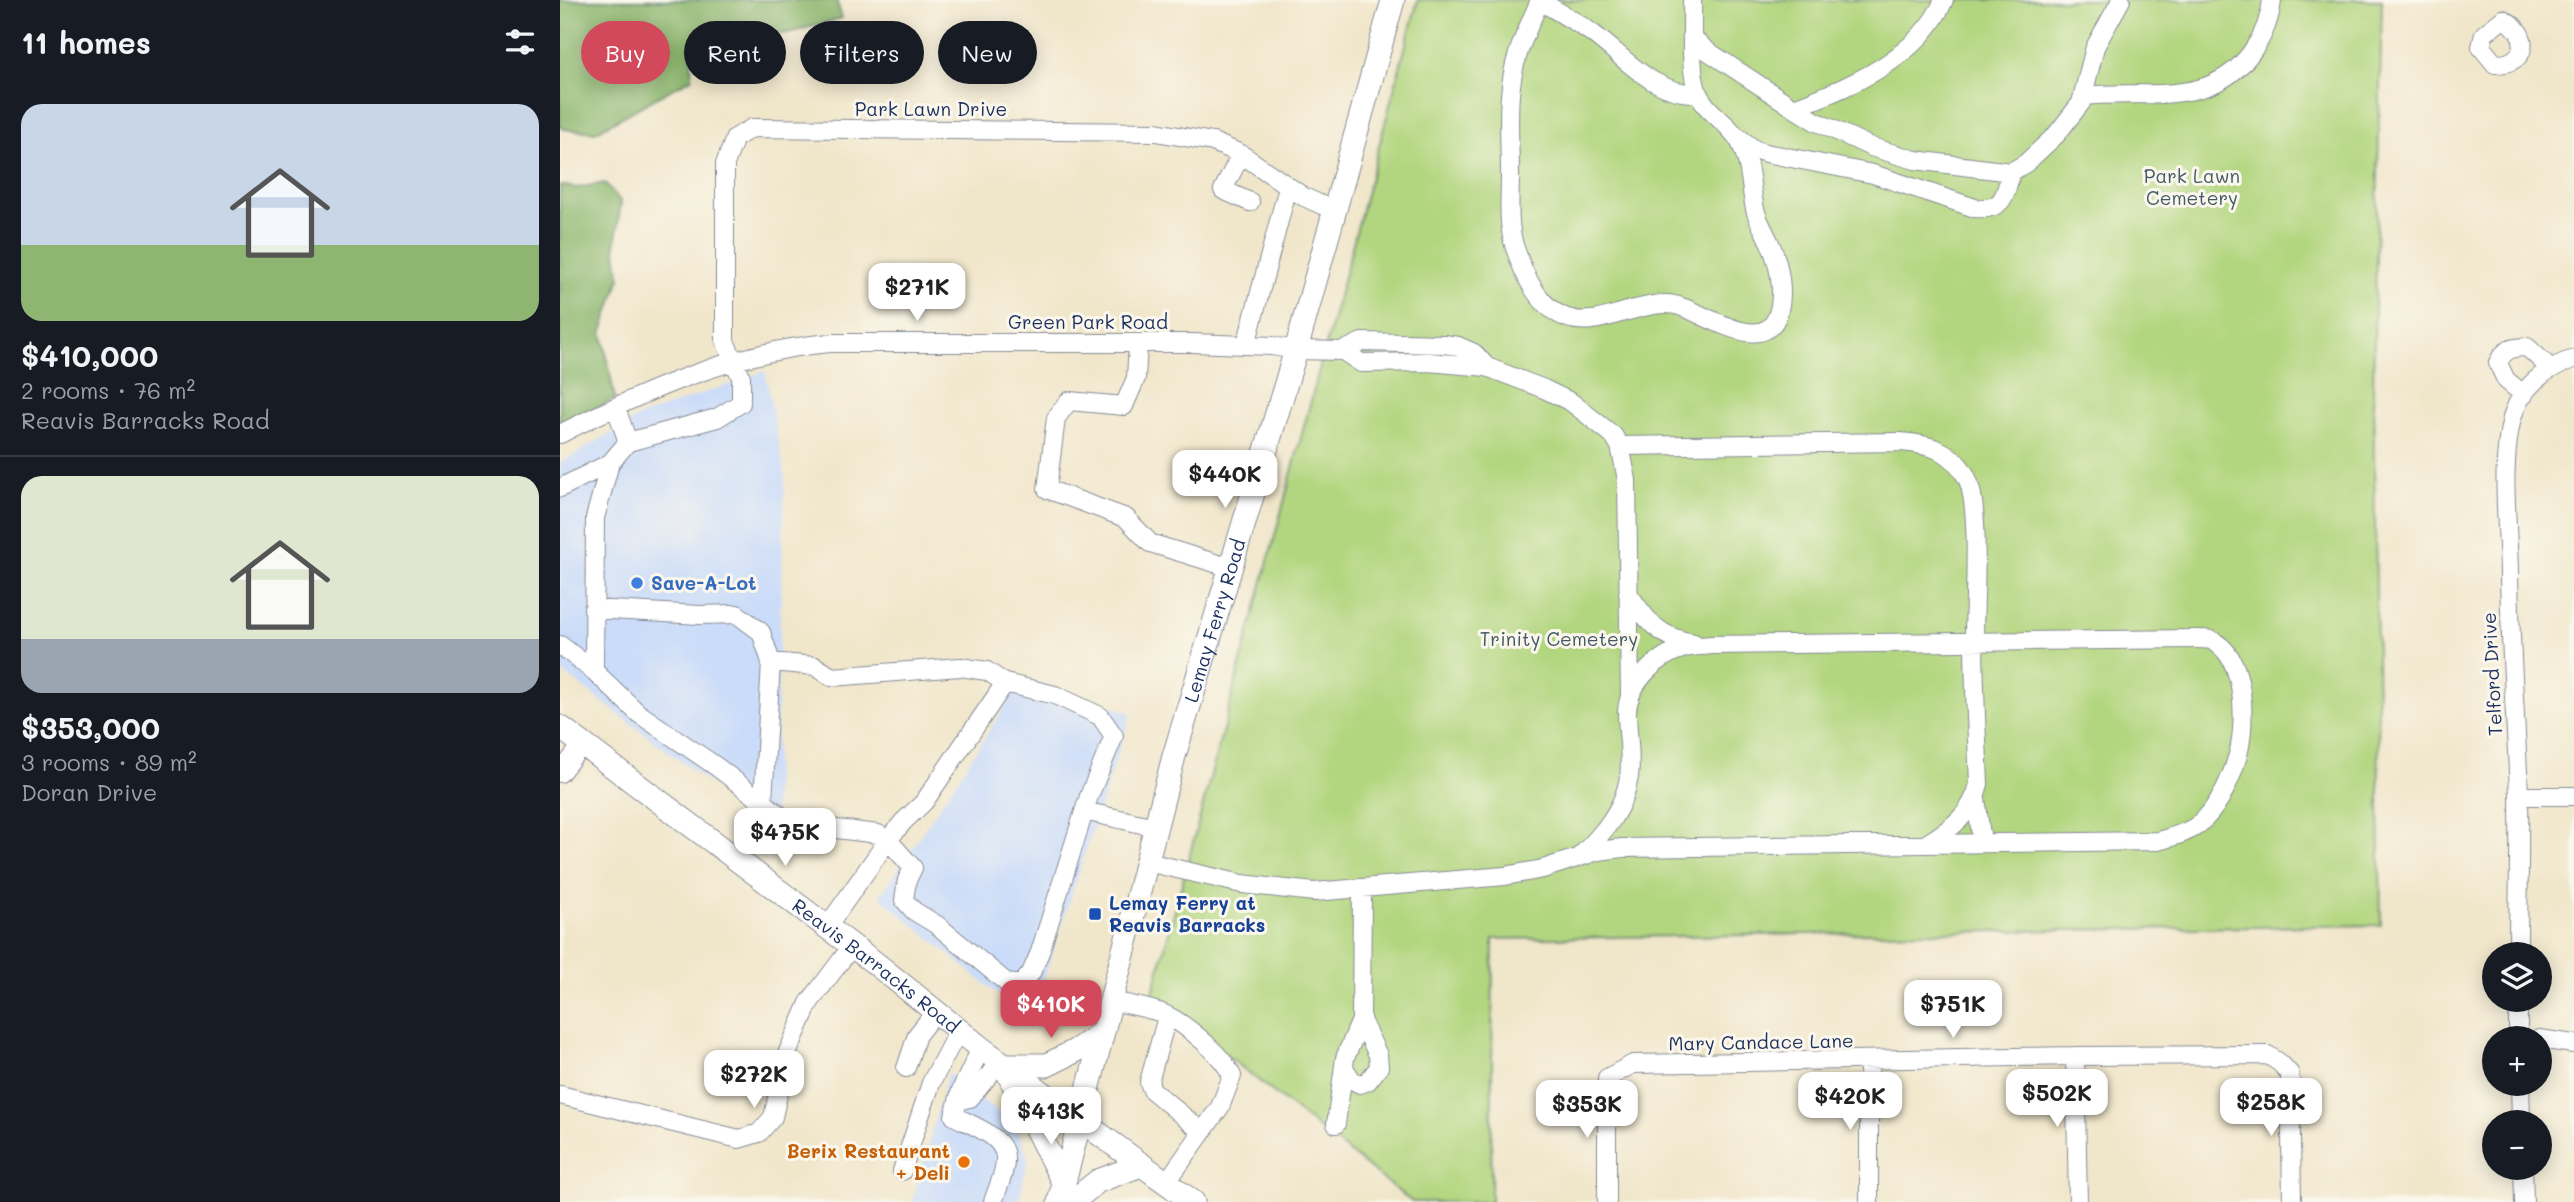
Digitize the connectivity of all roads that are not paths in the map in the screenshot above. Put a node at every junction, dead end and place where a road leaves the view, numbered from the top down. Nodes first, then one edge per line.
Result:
1 (1393, 0) edge
2 (1540, 0) edge
3 (1692, 0) edge
4 (1944, 0) edge
5 (2121, 0) edge
6 (2272, 0) edge
7 (2504, 0) edge
8 (2503, 19) dead end
9 (1693, 38) junction
10 (1699, 93) junction
11 (2083, 96) junction
12 (1794, 108) junction
13 (1735, 135) junction
14 (1241, 154) junction
15 (2011, 172) junction
16 (1288, 187) junction
17 (1250, 202) dead end
18 (1335, 211) junction
19 (1138, 343) junction
20 (1246, 345) junction
21 (1296, 350) junction
22 (2574, 359) edge
23 (733, 361) junction
24 (2550, 368) junction
25 (2524, 395) junction
26 (616, 408) junction
27 (560, 434) edge
28 (628, 442) junction
29 (1620, 446) junction
30 (610, 463) junction
31 (560, 488) edge
32 (1231, 568) junction
33 (1628, 593) junction
34 (593, 609) junction
35 (1974, 642) junction
36 (560, 645) edge
37 (1712, 645) junction
38 (771, 662) junction
39 (594, 671) junction
40 (1005, 683) junction
41 (1630, 697) junction
42 (560, 727) edge
43 (583, 744) junction
44 (560, 773) edge
45 (2519, 796) junction
46 (2574, 796) edge
47 (1976, 798) junction
48 (763, 802) junction
49 (1084, 811) junction
50 (1155, 827) junction
51 (888, 840) junction
52 (1982, 843) junction
53 (1926, 844) junction
54 (1578, 857) junction
55 (1147, 862) junction
56 (1362, 889) junction
57 (827, 927) junction
58 (2518, 942) edge
59 (852, 946) junction
60 (1111, 1001) junction
61 (936, 1011) junction
62 (1167, 1017) junction
63 (1361, 1020) junction
64 (959, 1030) junction
65 (1103, 1032) junction
66 (2552, 1041) edge
67 (2574, 1044) edge
68 (981, 1048) junction
69 (2075, 1056) junction
70 (1869, 1061) junction
71 (1002, 1064) junction
72 (906, 1068) dead end
73 (1344, 1068) junction
74 (560, 1095) edge
75 (960, 1100) junction
76 (1080, 1121) junction
77 (1336, 1124) dead end
78 (1202, 1132) junction
79 (1141, 1165) junction
80 (902, 1171) dead end
81 (2523, 1180) edge
82 (1166, 1183) junction
83 (1065, 1196) edge
84 (993, 1202) edge
85 (1193, 1202) edge
86 (1606, 1202) edge
87 (1869, 1202) edge
88 (2078, 1202) edge
89 (2292, 1202) edge
90 (2524, 1202) edge

1 - 18 main road, Lemay Ferry Road
2 - 10 street
2 - 13 street
3 - 9 street
4 - 12 street
5 - 11 street
6 - 11 street
7 - 8 street
9 - 10 street
9 - 12 street
10 - 13 street
11 - 15 street
12 - 15 street
13 - 15 street
14 - 16 street, Park Lawn Drive
14 - 17 street
14 - 23 street, Park Lawn Drive
16 - 18 street, Park Lawn Drive
16 - 20 street
18 - 21 main road, Lemay Ferry Road
19 - 20 street, Green Park Road
19 - 23 street, Green Park Road
19 - 32 street
20 - 21 street, Green Park Road
21 - 29 street, Green Park Road
21 - 32 main road, Lemay Ferry Road
22 - 24 street, Telford Drive
23 - 26 street, Green Park Road
23 - 28 street, Park Lawn Drive
24 - 25 street, Telford Drive
24 - 25 street
25 - 45 street, Telford Drive
26 - 27 street, Green Park Road
26 - 28 street
28 - 30 street
29 - 33 street
29 - 35 street
30 - 31 street
30 - 34 street
32 - 50 main road, Lemay Ferry Road
33 - 37 street
33 - 41 street
34 - 38 street
34 - 39 street
35 - 37 street
35 - 47 street
35 - 52 street
36 - 39 street
37 - 41 street
38 - 40 street
38 - 48 street
39 - 48 street
40 - 49 street
40 - 51 street
41 - 54 street
42 - 43 main road, Reavis Barracks Road
43 - 44 street
43 - 57 main road, Reavis Barracks Road
45 - 46 street
45 - 58 street, Telford Drive
47 - 52 street
47 - 53 street
48 - 51 street
49 - 50 street
49 - 51 street
50 - 55 main road, Lemay Ferry Road
51 - 57 street
52 - 53 street
53 - 54 street
54 - 56 street
55 - 56 street
55 - 60 main road, Lemay Ferry Road
56 - 63 street
57 - 59 main road, Reavis Barracks Road
59 - 61 main road, Reavis Barracks Road
59 - 74 street
60 - 62 street
60 - 65 main road, Lemay Ferry Road
61 - 64 main road, Reavis Barracks Road
61 - 72 street
62 - 78 street
62 - 78 street
63 - 73 street
63 - 73 street
64 - 68 main road, Reavis Barracks Road
64 - 80 street
65 - 71 main road
65 - 76 main road, Lemay Ferry Road
66 - 67 street
68 - 71 main road, Reavis Barracks Road
68 - 75 street
69 - 70 street, Mary Candace Lane
69 - 88 street
69 - 89 street, Mary Candace Lane
70 - 86 street, Mary Candace Lane
70 - 87 street
71 - 75 street
71 - 76 main road, Reavis Barracks Road
71 - 83 main road
73 - 77 street
75 - 84 street
76 - 79 main road, Reavis Barracks Road
76 - 83 main road, Lemay Ferry Road
78 - 82 street
79 - 82 main road, Reavis Barracks Road
79 - 83 main road
81 - 90 street
82 - 85 main road, Reavis Barracks Road

